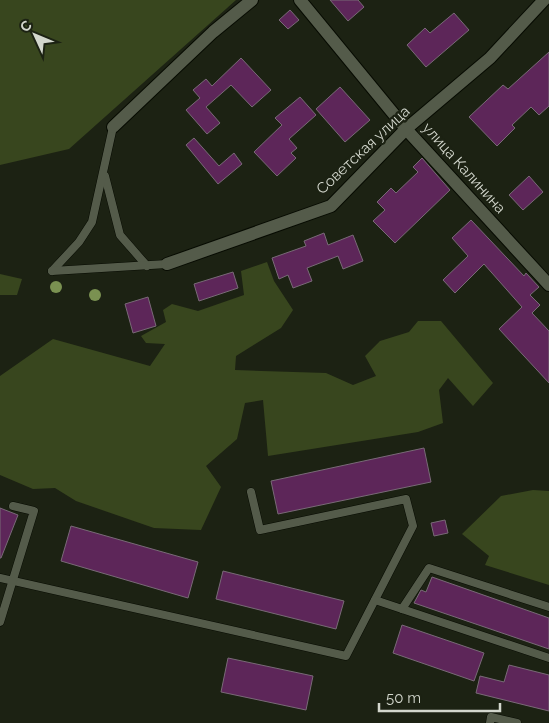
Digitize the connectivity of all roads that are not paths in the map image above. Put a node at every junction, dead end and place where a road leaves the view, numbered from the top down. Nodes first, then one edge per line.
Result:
1 (252, 0) edge
2 (300, 0) edge
3 (544, 0) edge
4 (113, 127) joint
5 (406, 129) junction
6 (104, 174) junction
7 (167, 264) joint
8 (147, 266) junction
9 (549, 285) edge
10 (251, 492) dead end
11 (13, 506) dead end
12 (0, 578) edge
13 (12, 582) junction
14 (375, 600) junction
15 (549, 607) edge
16 (402, 609) junction
17 (0, 622) edge
18 (549, 658) edge
19 (490, 723) edge
20 (517, 723) edge

1 - 4 street
2 - 5 street, улица Калинина
3 - 5 street, Советская улица
4 - 6 lane
5 - 7 street, Советская улица
5 - 9 street, улица Калинина
6 - 8 lane
6 - 8 lane
7 - 8 lane
10 - 14 lane
11 - 13 lane
12 - 13 lane
13 - 14 lane
13 - 17 lane
14 - 16 lane
15 - 16 lane
16 - 18 lane
19 - 20 lane

